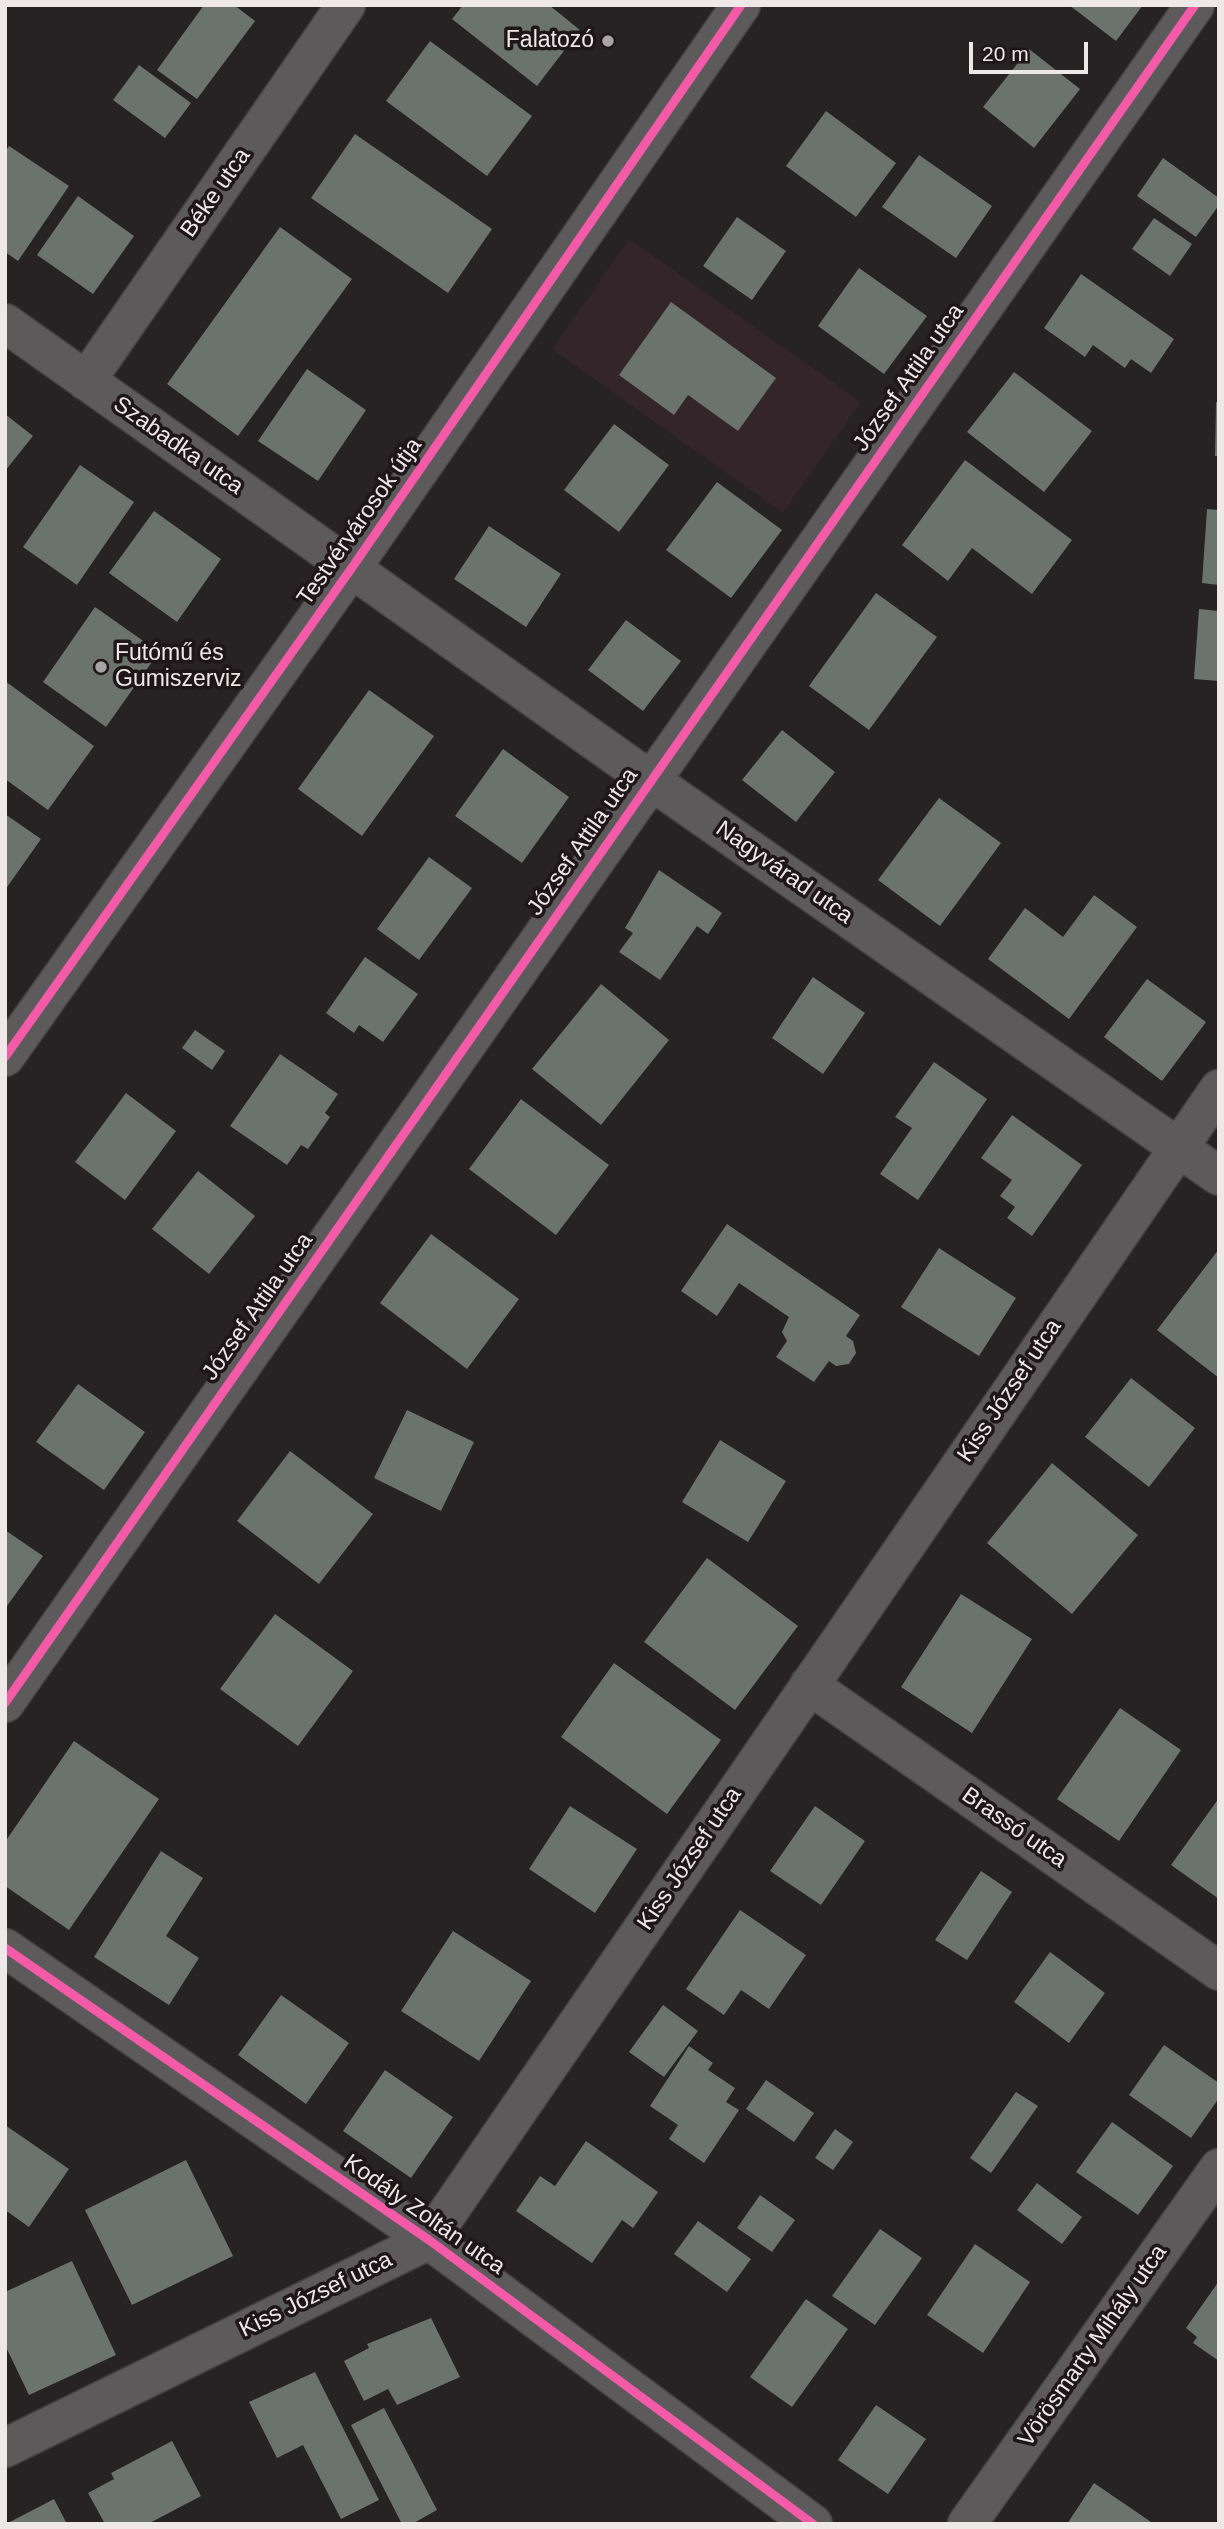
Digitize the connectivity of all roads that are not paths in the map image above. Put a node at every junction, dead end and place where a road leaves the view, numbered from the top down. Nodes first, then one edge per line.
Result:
1 (346, 5) edge
2 (741, 5) edge
3 (1195, 5) edge
4 (5, 323) edge
5 (86, 381) junction
6 (351, 569) junction
7 (650, 779) junction
8 (5, 1057) edge
9 (1219, 1089) edge
10 (1177, 1147) junction
11 (1219, 1176) edge
12 (809, 1685) junction
13 (5, 1703) edge
14 (5, 1948) edge
15 (1219, 1971) edge
16 (1219, 2168) edge
17 (429, 2240) junction
18 (5, 2448) edge
19 (813, 2524) edge
20 (967, 2524) edge

1 - 5 street, Béke utca
2 - 6 street, Testvérvárosok útja
3 - 7 street, József Attila utca
4 - 5 street, Szabadka utca
5 - 6 street, Szabadka utca
6 - 7 street, Nagyvárad utca
6 - 8 street, Testvérvárosok útja
7 - 10 street, Nagyvárad utca
7 - 13 street, József Attila utca
9 - 10 street, Kiss József utca
10 - 11 street, Nagyvárad utca
10 - 12 street, Kiss József utca
12 - 15 street, Brassó utca
12 - 17 street, Kiss József utca
14 - 17 street, Kodály Zoltán utca
16 - 20 street, Vörösmarty Mihály utca
17 - 18 street, Kiss József utca
17 - 19 street, Kodály Zoltán utca

